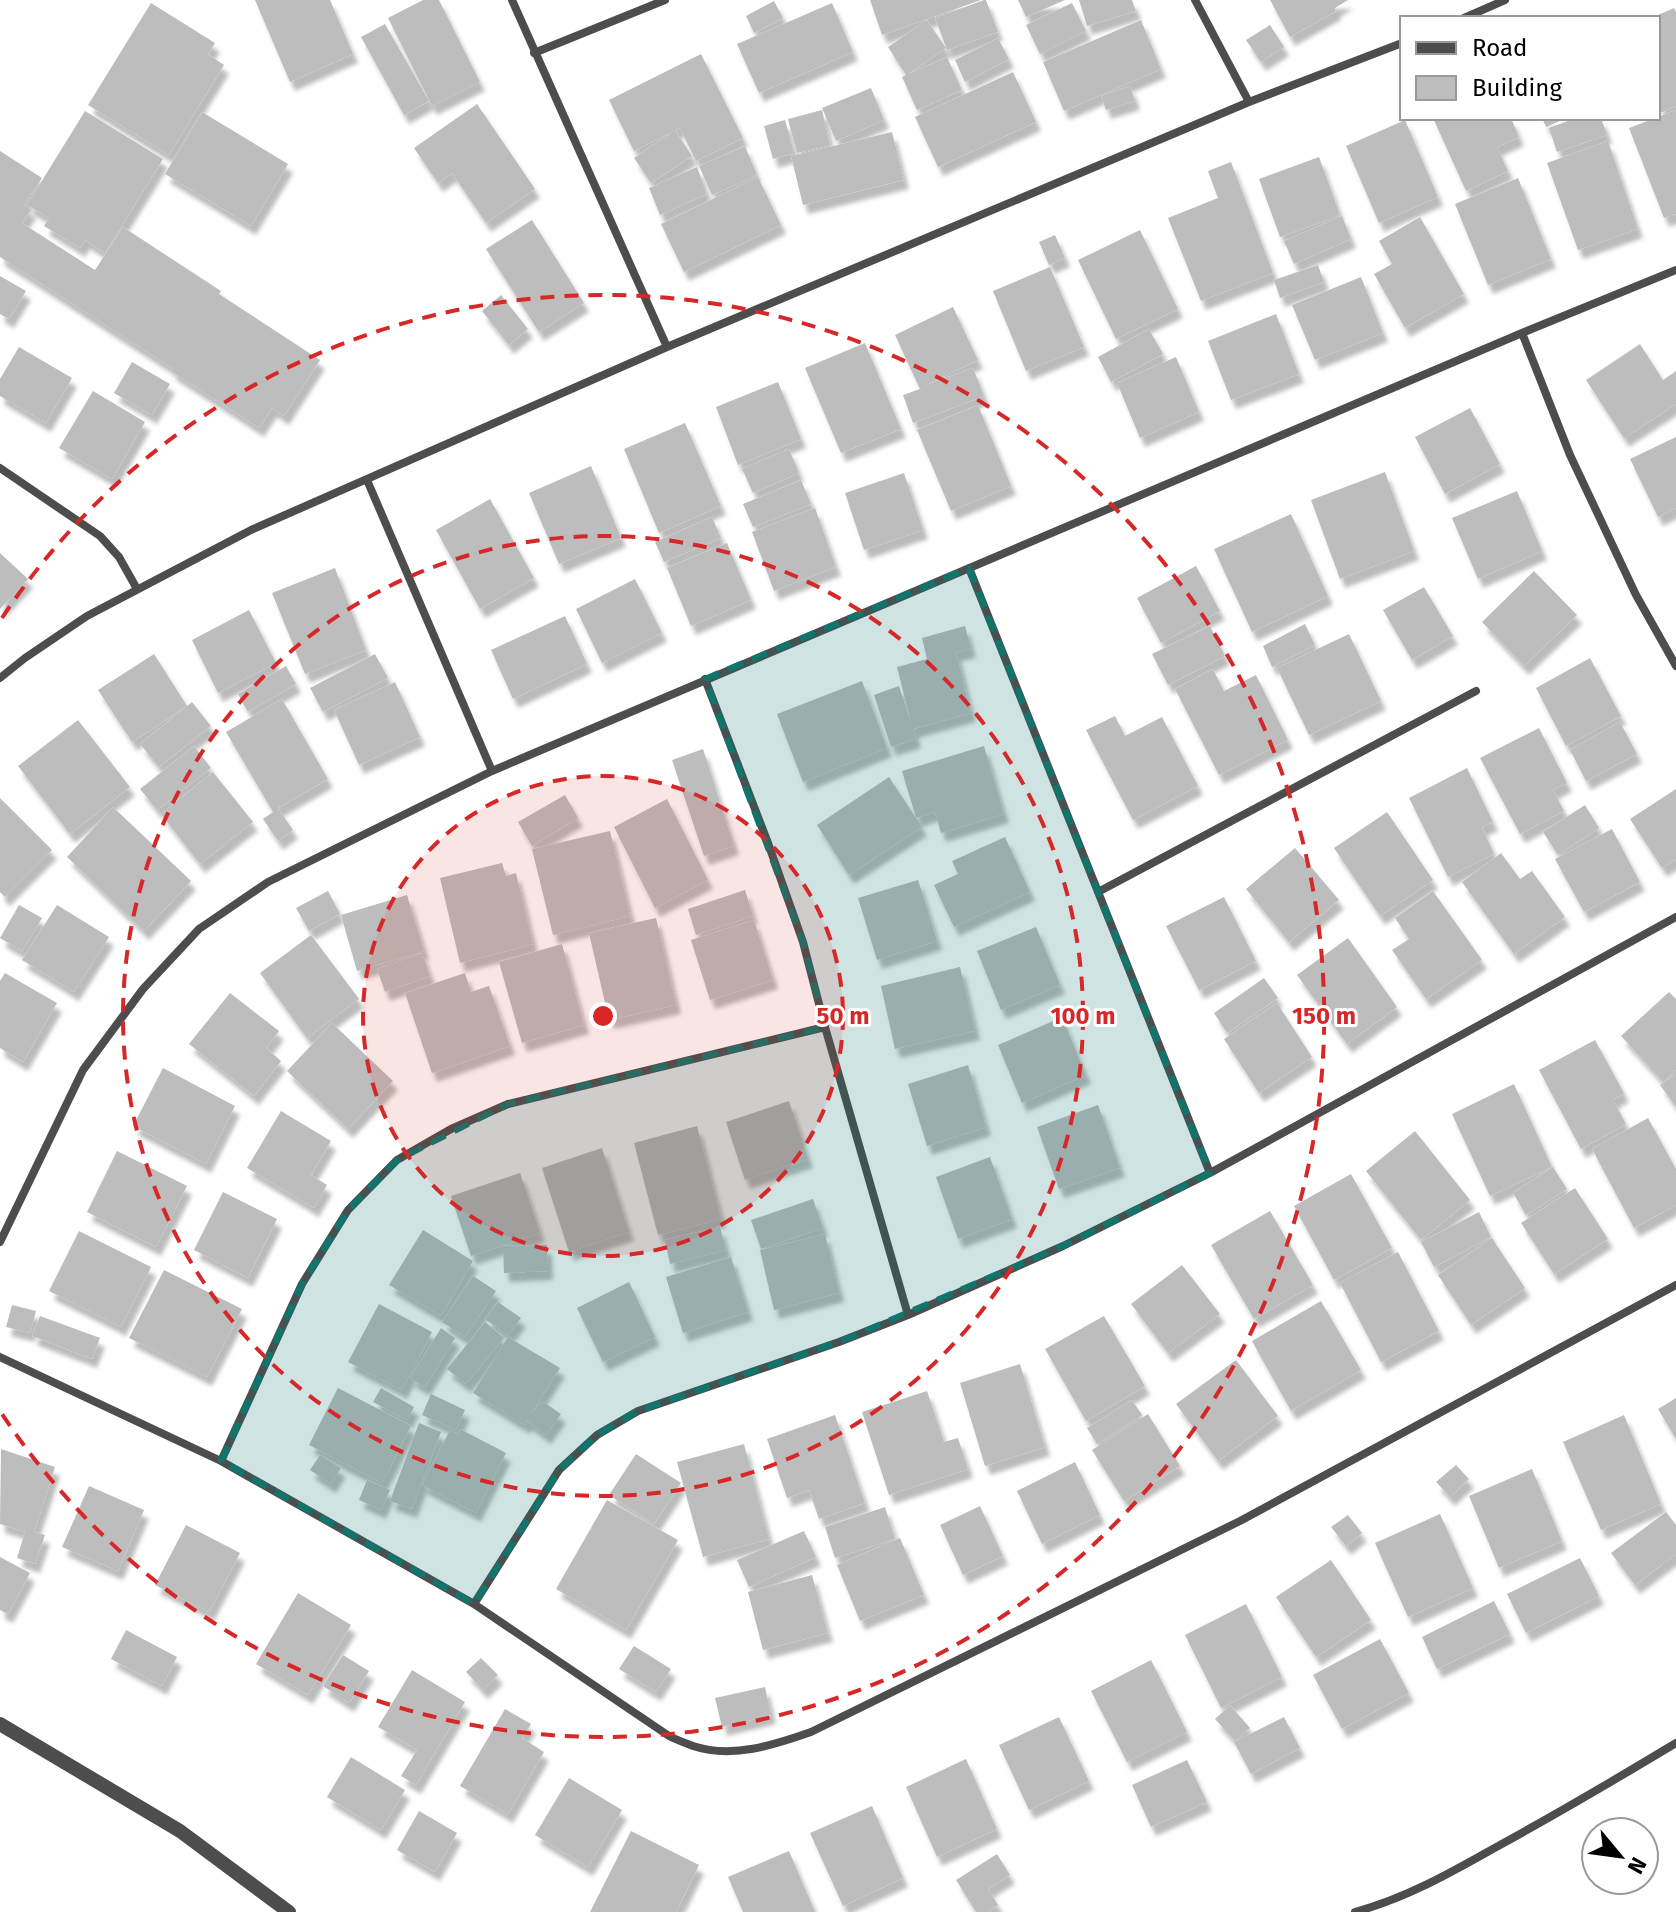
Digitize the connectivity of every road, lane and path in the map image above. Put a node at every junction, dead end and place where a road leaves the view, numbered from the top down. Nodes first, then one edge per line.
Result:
1 (512, 0) edge
2 (665, 0) edge
3 (1195, 0) edge
4 (1505, 0) edge
5 (1469, 16) edge
6 (1400, 44) edge
7 (534, 53) junction
8 (1249, 102) junction
9 (1676, 270) edge
10 (1522, 333) junction
11 (667, 347) junction
12 (0, 468) edge
13 (367, 480) junction
14 (969, 568) junction
15 (137, 589) junction
16 (1676, 666) edge
17 (0, 678) edge
18 (705, 679) junction
19 (1476, 691) dead end
20 (492, 771) junction
21 (1098, 892) junction
22 (1676, 917) edge
23 (825, 1027) junction
24 (1210, 1173) junction
25 (0, 1242) edge
26 (1676, 1285) edge
27 (908, 1315) junction
28 (0, 1357) edge
29 (221, 1461) junction
30 (474, 1604) junction
31 (0, 1724) edge
32 (1676, 1743) edge
33 (289, 1912) edge
34 (1355, 1912) edge

1 - 7 street
2 - 7 street
3 - 8 street
4 - 5 street
6 - 8 street
7 - 11 street
8 - 11 street
9 - 10 street
10 - 14 street
10 - 16 street
11 - 13 street
12 - 15 street
13 - 15 street
13 - 20 street
14 - 18 street
14 - 21 street
15 - 17 street
18 - 20 street
18 - 23 street
19 - 21 street
20 - 25 street
21 - 24 street
22 - 24 street
23 - 27 street
23 - 29 street
24 - 27 street
26 - 30 street
27 - 30 street
28 - 29 street
29 - 30 street
31 - 33 street
32 - 34 street

